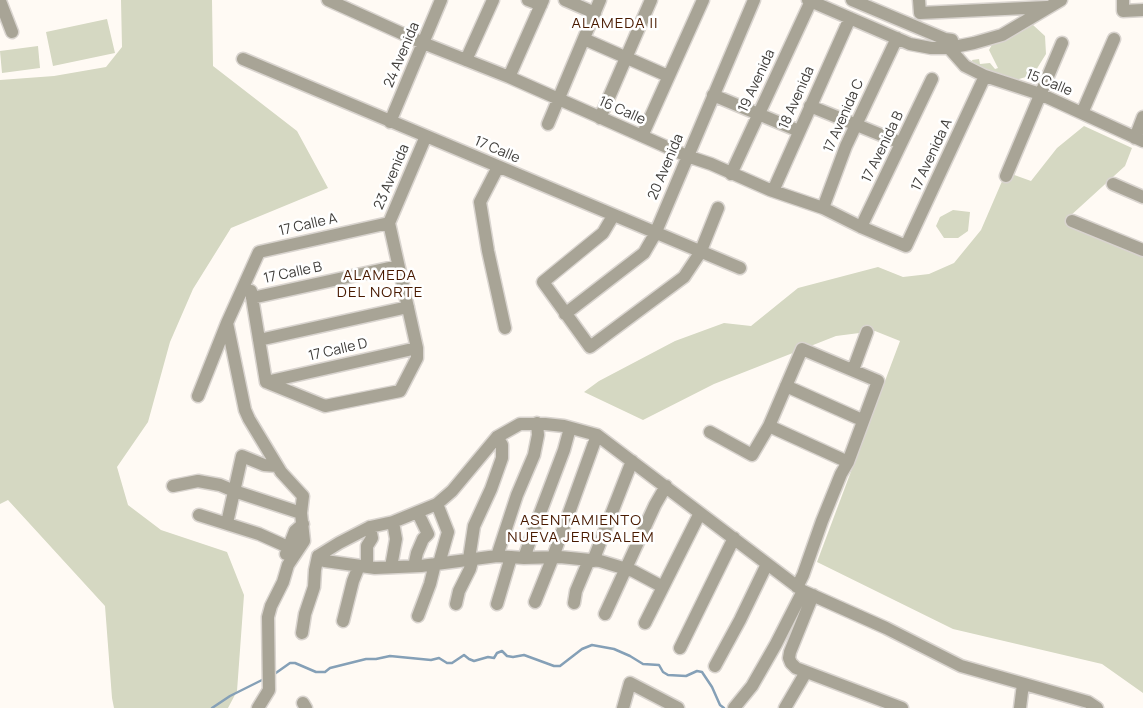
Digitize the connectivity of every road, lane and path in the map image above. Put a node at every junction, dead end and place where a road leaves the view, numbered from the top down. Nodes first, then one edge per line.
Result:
1 (328, 0) edge
2 (441, 0) edge
3 (493, 0) edge
4 (528, 0) edge
5 (566, 0) edge
6 (600, 0) edge
7 (651, 0) edge
8 (702, 0) edge
9 (754, 0) edge
10 (852, 0) edge
11 (1123, 0) edge
12 (0, 1) edge
13 (810, 1) edge
14 (542, 3) edge
15 (1056, 3) edge
16 (919, 6) edge
17 (1143, 10) edge
18 (595, 13) junction
19 (850, 18) junction
20 (12, 32) dead end
21 (897, 38) junction
22 (584, 39) junction
23 (1114, 39) dead end
24 (1062, 42) dead end
25 (423, 43) junction
26 (947, 43) junction
27 (626, 57) junction
28 (243, 59) dead end
29 (466, 60) junction
30 (668, 76) junction
31 (985, 76) junction
32 (509, 78) junction
33 (932, 79) dead end
34 (1040, 94) junction
35 (712, 95) junction
36 (558, 99) junction
37 (810, 106) junction
38 (1082, 113) junction
39 (758, 114) junction
40 (1143, 117) edge
41 (600, 118) junction
42 (390, 122) junction
43 (548, 124) dead end
44 (855, 124) junction
45 (799, 131) junction
46 (426, 136) junction
47 (642, 136) junction
48 (1139, 140) edge
49 (901, 143) junction
50 (687, 156) junction
51 (498, 167) junction
52 (731, 174) junction
53 (1006, 176) dead end
54 (1113, 184) dead end
55 (772, 191) junction
56 (1143, 197) edge
57 (718, 208) dead end
58 (823, 208) junction
59 (613, 216) junction
60 (1072, 221) dead end
61 (389, 223) junction
62 (861, 227) junction
63 (655, 234) junction
64 (906, 246) joint
65 (1143, 250) edge
66 (700, 252) junction
67 (398, 266) junction
68 (740, 268) dead end
69 (249, 274) junction
70 (252, 298) junction
71 (408, 307) junction
72 (565, 314) junction
73 (228, 323) junction
74 (505, 328) dead end
75 (867, 332) dead end
76 (259, 340) junction
77 (417, 348) junction
78 (853, 370) junction
79 (266, 382) junction
80 (786, 386) junction
81 (198, 396) dead end
82 (862, 420) junction
83 (537, 423) junction
84 (769, 426) junction
85 (570, 428) junction
86 (710, 432) dead end
87 (597, 435) junction
88 (498, 437) junction
89 (632, 461) junction
90 (848, 462) junction
91 (277, 466) junction
92 (173, 486) dead end
93 (666, 486) junction
94 (234, 491) junction
95 (437, 504) junction
96 (418, 513) junction
97 (700, 513) junction
98 (199, 515) dead end
99 (393, 522) junction
100 (227, 523) junction
101 (303, 525) junction
102 (370, 527) junction
103 (734, 538) junction
104 (288, 547) junction
105 (318, 556) junction
106 (497, 556) junction
107 (553, 557) junction
108 (518, 558) junction
109 (471, 559) junction
110 (591, 560) junction
111 (438, 564) junction
112 (767, 564) junction
113 (363, 566) junction
114 (417, 566) junction
115 (390, 567) junction
116 (625, 568) junction
117 (283, 582) junction
118 (663, 587) junction
119 (804, 591) junction
120 (535, 602) dead end
121 (456, 604) dead end
122 (497, 604) dead end
123 (574, 604) dead end
124 (606, 614) dead end
125 (418, 616) dead end
126 (343, 621) dead end
127 (645, 623) dead end
128 (302, 633) dead end
129 (680, 648) dead end
130 (715, 666) dead end
131 (806, 672) junction
132 (1023, 684) junction
133 (875, 703) edge
134 (671, 706) edge
135 (258, 708) edge
136 (622, 708) edge
137 (734, 708) edge
138 (785, 708) edge
139 (902, 708) edge
140 (1020, 708) edge
141 (1097, 708) edge

1 - 25 street, 16 Calle
2 - 25 street, 24 Avenida
3 - 29 street
4 - 14 street
5 - 18 street
6 - 18 street
7 - 27 street
8 - 30 street
9 - 35 street, 20 Avenida
10 - 26 street, 15 Calle
11 - 17 street
12 - 20 street
13 - 19 street
13 - 39 street, 19 Avenida
14 - 32 street
15 - 16 street
15 - 26 street
18 - 22 street
19 - 21 street
19 - 37 street, 18 Avenida
21 - 26 street
21 - 44 street, 17 Avenida C
22 - 27 street
22 - 36 street
23 - 38 street
24 - 34 street
25 - 29 street, 16 Calle
25 - 42 street, 24 Avenida
26 - 31 street, 15 Calle
27 - 30 street
27 - 41 street
28 - 42 street, 17 Calle
29 - 32 street, 16 Calle
30 - 47 street
31 - 34 street, 15 Calle
31 - 64 street, 17 Avenida A
32 - 36 street, 16 Calle
33 - 49 street, 17 Avenida B
34 - 38 street, 15 Calle
34 - 53 street
35 - 39 street
35 - 50 street, 20 Avenida
36 - 41 street, 16 Calle
36 - 43 street
37 - 44 street
37 - 45 street, 18 Avenida
38 - 48 street, 15 Calle
39 - 45 street
39 - 52 street, 19 Avenida
40 - 48 street
41 - 47 street, 16 Calle
42 - 46 street, 17 Calle
44 - 49 street
44 - 58 street, 17 Avenida C
45 - 55 street, 18 Avenida
46 - 51 street, 17 Calle
46 - 61 street, 23 Avenida
47 - 50 street, 16 Calle
49 - 62 street, 17 Avenida B
50 - 52 street, 16 Calle
50 - 63 street, 20 Avenida
51 - 59 street, 17 Calle
51 - 74 street
52 - 55 street, 16 Calle
54 - 56 street
55 - 58 street, 16 Calle
57 - 66 street
58 - 62 street, 16 Calle
59 - 63 street, 17 Calle
59 - 72 street
60 - 65 street
61 - 67 street, 23 Avenida
61 - 69 street, 17 Calle A
62 - 64 street, 16 Calle
63 - 66 street, 17 Calle
63 - 72 street, 20 Avenida
66 - 68 street, 17 Calle
66 - 72 street
67 - 70 street, 17 Calle B
67 - 71 street, 23 Avenida
69 - 70 street
69 - 73 street
70 - 76 street
71 - 76 street
71 - 77 street, 23 Avenida
73 - 81 street
73 - 91 street
75 - 78 street
76 - 79 street
77 - 79 street, 17 Calle D
77 - 79 street
78 - 80 street
78 - 82 street
80 - 82 street
80 - 84 street
82 - 90 street
83 - 85 street
83 - 88 street
83 - 106 street
84 - 86 street
84 - 90 street
85 - 87 street
85 - 108 street
87 - 89 street
87 - 107 street
88 - 95 street
88 - 109 street
89 - 93 street
89 - 110 street
90 - 119 street
91 - 94 street
91 - 101 street
92 - 94 street
93 - 97 street
93 - 116 street
94 - 100 street
94 - 101 street
95 - 96 street
95 - 111 street
96 - 99 street
96 - 114 street
97 - 103 street
97 - 118 street
98 - 100 street
99 - 102 street
99 - 115 street
100 - 104 street
101 - 104 street
101 - 117 street
102 - 105 street
102 - 113 street
103 - 112 street
103 - 129 street
104 - 117 street
105 - 113 street
105 - 128 street
106 - 108 street
106 - 109 street
107 - 108 street
107 - 110 street
107 - 120 street
108 - 122 street
109 - 111 street
109 - 121 street
110 - 116 street
110 - 123 street
111 - 114 street
111 - 125 street
112 - 119 street
112 - 130 street
113 - 115 street
113 - 126 street
114 - 115 street
116 - 118 street
116 - 124 street
117 - 135 street
118 - 127 street
119 - 131 street
119 - 132 street
119 - 137 street
131 - 133 street
131 - 138 street
132 - 140 street
132 - 141 street
133 - 139 street
134 - 136 street

